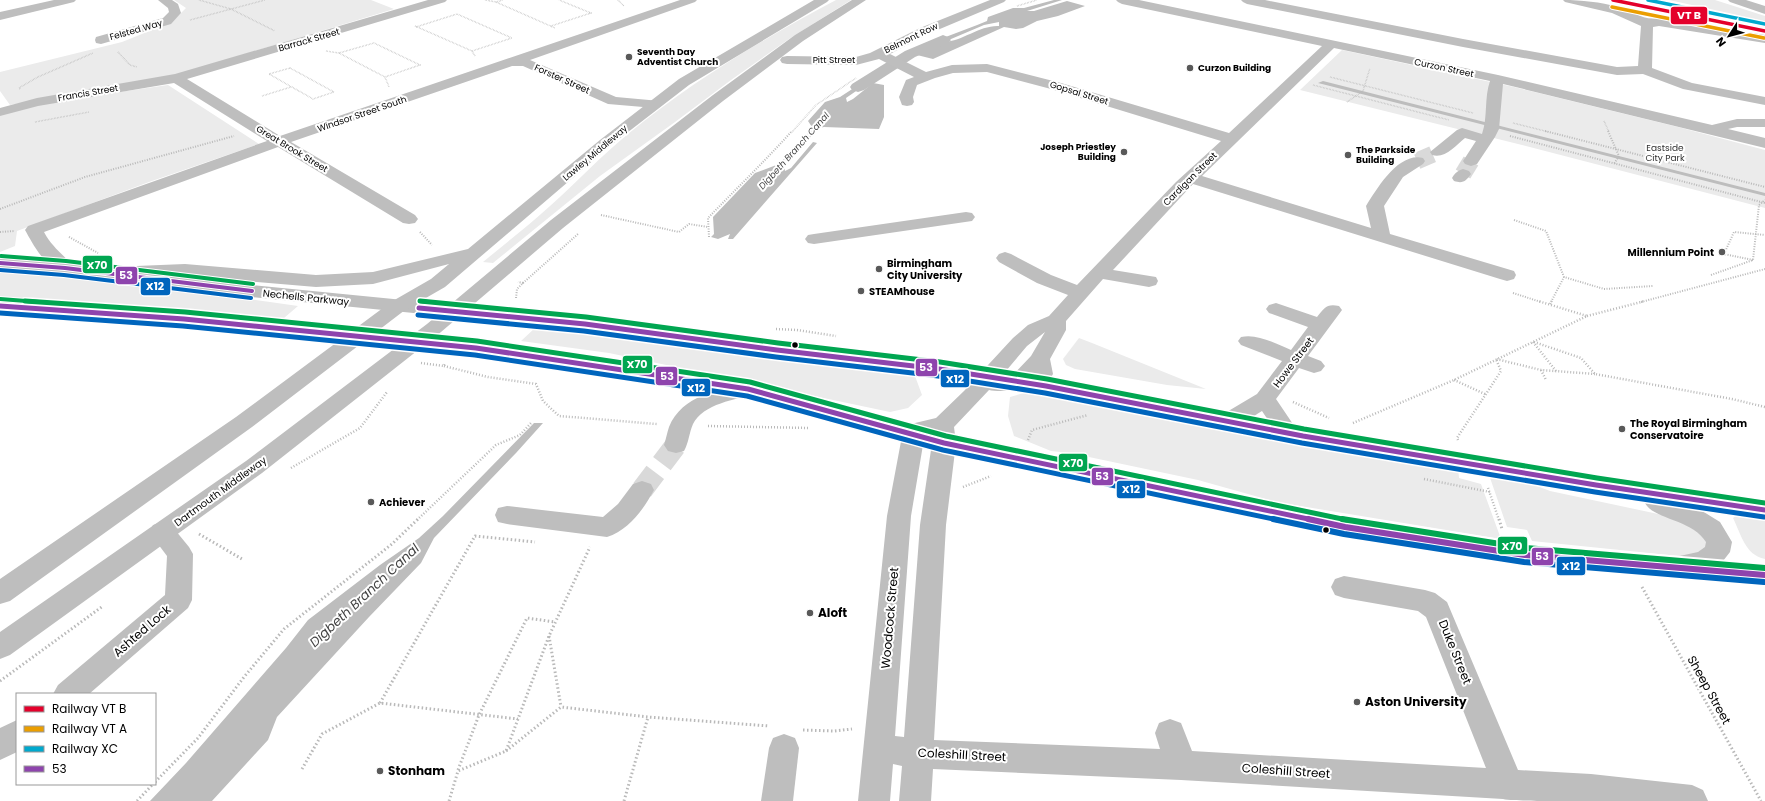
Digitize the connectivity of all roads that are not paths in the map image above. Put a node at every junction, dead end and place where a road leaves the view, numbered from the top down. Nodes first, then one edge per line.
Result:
1 (164, 0) edge
2 (441, 0) edge
3 (691, 0) edge
4 (823, 0) edge
5 (860, 0) edge
6 (1000, 0) edge
7 (1122, 0) edge
8 (1569, 0) edge
9 (1734, 0) edge
10 (63, 1) edge
11 (1238, 3) edge
12 (1765, 10) edge
13 (0, 16) edge
14 (1216, 19) junction
15 (1647, 24) junction
16 (1765, 39) edge
17 (1331, 44) junction
18 (99, 46) road end
19 (1456, 51) junction
20 (880, 54) junction
21 (787, 60) dead end
22 (511, 62) junction
23 (1441, 68) junction
24 (1645, 70) junction
25 (924, 77) junction
26 (176, 78) junction
27 (1498, 79) junction
28 (1765, 100) edge
29 (613, 101) junction
30 (907, 102) dead end
31 (655, 104) junction
32 (0, 112) edge
33 (631, 123) junction
34 (1765, 123) edge
35 (1491, 128) junction
36 (1707, 129) junction
37 (1232, 139) junction
38 (280, 141) junction
39 (1765, 143) edge
40 (1438, 152) tunnel mouth
41 (1417, 161) tunnel mouth
42 (1465, 171) tunnel mouth
43 (1186, 182) junction
44 (966, 217) dead end
45 (409, 219) dead end
46 (1382, 237) junction
47 (814, 239) dead end
48 (472, 253) junction
49 (1005, 258) dead end
50 (0, 263) edge
51 (65, 268) junction
52 (112, 273) junction
53 (1098, 273) junction
54 (1507, 275) dead end
55 (1149, 281) dead end
56 (1080, 293) junction
57 (0, 306) edge
58 (398, 306) junction
59 (1276, 309) dead end
60 (454, 311) junction
61 (1056, 320) junction
62 (381, 331) junction
63 (358, 337) junction
64 (1248, 341) dead end
65 (414, 342) junction
66 (1040, 359) junction
67 (1302, 366) junction
68 (1018, 382) junction
69 (983, 383) junction
70 (1046, 386) junction
71 (748, 389) junction
72 (1267, 396) junction
73 (1228, 421) junction
74 (1288, 432) junction
75 (943, 434) junction
76 (913, 436) junction
77 (676, 445) tunnel mouth
78 (1596, 485) junction
79 (642, 490) tunnel mouth
80 (1765, 510) edge
81 (507, 516) dead end
82 (162, 532) junction
83 (1664, 567) junction
84 (1765, 575) edge
85 (1344, 587) dead end
86 (0, 593) edge
87 (0, 647) edge
88 (69, 693) edge
89 (1170, 733) dead end
90 (16, 735) edge
91 (0, 746) edge
92 (784, 748) dead end
93 (879, 748) junction
94 (918, 754) junction
95 (1181, 765) junction
96 (1509, 786) junction
97 (1594, 795) edge
98 (777, 801) edge
99 (874, 801) edge
100 (915, 801) edge
101 (1692, 801) edge

1 - 18 main road, Felsted Way
2 - 26 main road, Barrack Street
3 - 22 main road, Windsor Street South
4 - 31 main road, Lawley Middleway
5 - 60 main road
6 - 20 main road, Belmont Row
7 - 14 main road, Curzon Street
8 - 15 main road
9 - 12 main road
10 - 13 main road
11 - 14 main road
11 - 19 main road
14 - 17 main road, Curzon Street
15 - 16 main road
15 - 24 main road
17 - 23 main road, Curzon Street
17 - 37 main road, Cardigan Street
19 - 23 main road
19 - 24 main road
20 - 21 main road, Pitt Street
20 - 25 main road, Belmont Row
22 - 29 main road, Forster Street
22 - 38 main road, Windsor Street South
23 - 27 main road, Curzon Street
24 - 28 main road
25 - 30 main road
25 - 37 main road, Gopsal Street
26 - 32 main road, Francis Street
26 - 38 main road, Great Brook Street
27 - 35 main road
27 - 36 main road, Curzon Street
29 - 31 main road, Forster Street
29 - 33 main road, Forster Street
31 - 33 main road, Lawley Middleway
33 - 48 main road, Lawley Middleway
34 - 36 main road
35 - 40 main road
35 - 42 main road
36 - 39 main road, Curzon Street
37 - 43 main road, Cardigan Street
38 - 45 main road, Great Brook Street
38 - 51 main road, Windsor Street South
41 - 46 main road
43 - 46 main road
43 - 53 main road, Cardigan Street
44 - 47 main road
46 - 54 main road
48 - 52 main road
48 - 58 main road, Lawley Middleway
49 - 56 main road
50 - 51 main road, Nechells Parkway
51 - 52 main road, Nechells Parkway
52 - 58 main road, Nechells Parkway
53 - 55 main road
53 - 56 main road, Cardigan Street
56 - 61 main road, Cardigan Street
57 - 63 main road
58 - 60 main road, Nechells Parkway
58 - 62 main road, Lawley Middleway
59 - 67 main road, Howe Street
60 - 65 main road, Dartmouth Middleway
60 - 69 main road, Nechells Parkway
61 - 66 main road, Cardigan Street
61 - 69 main road, Cardigan Street
62 - 63 main road
62 - 65 main road
63 - 86 main road
64 - 67 main road
65 - 71 main road
65 - 82 main road, Dartmouth Middleway
66 - 68 main road, Cardigan Street
66 - 70 main road
67 - 72 main road, Howe Street
68 - 69 main road, Nechells Parkway
68 - 70 main road, Nechells Parkway
69 - 75 main road, Cardigan Street
70 - 73 main road, Nechells Parkway
71 - 76 main road
71 - 77 main road
72 - 73 main road, Howe Street
72 - 74 main road
73 - 74 main road, Nechells Parkway
74 - 78 main road, Nechells Parkway
75 - 76 main road
75 - 83 main road
75 - 94 main road
76 - 93 main road, Woodcock Street
78 - 80 main road
78 - 83 main road
79 - 81 main road
82 - 87 main road, Dartmouth Middleway
82 - 88 main road, Ashted Lock
83 - 84 main road
85 - 96 main road, Duke Street
89 - 95 main road
90 - 91 main road
92 - 98 main road
93 - 94 main road, Coleshill Street
93 - 99 main road, Woodcock Street
94 - 95 main road, Coleshill Street
94 - 100 main road
95 - 96 main road, Coleshill Street
96 - 97 main road, Coleshill Street
97 - 101 main road, Coleshill Street

